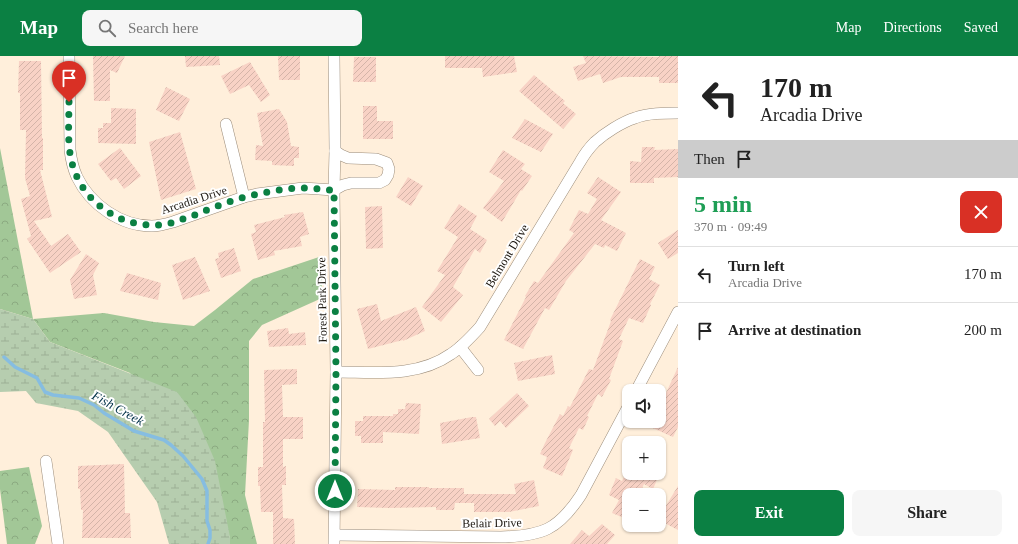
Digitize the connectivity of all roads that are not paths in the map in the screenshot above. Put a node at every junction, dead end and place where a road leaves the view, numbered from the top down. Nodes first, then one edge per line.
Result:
1 (69, 56) edge
2 (334, 56) edge
3 (678, 114) edge
4 (226, 124) dead end
5 (336, 151) junction
6 (334, 190) junction
7 (244, 197) junction
8 (678, 312) edge
9 (460, 347) junction
10 (478, 370) dead end
11 (336, 372) junction
12 (640, 384) edge
13 (622, 418) edge
14 (46, 461) dead end
15 (334, 540) edge
16 (58, 544) edge

1 - 7 street, Arcadia Drive
2 - 5 street, Forest Park Drive
3 - 9 street, Belmont Drive
4 - 7 street
5 - 6 street, Forest Park Drive
5 - 6 street, Arcadia Drive
6 - 7 street, Arcadia Drive
6 - 11 street, Forest Park Drive
8 - 12 street
9 - 10 street
9 - 11 street, Belmont Drive
11 - 15 street, Forest Park Drive
13 - 15 street, Belair Drive
14 - 16 street

